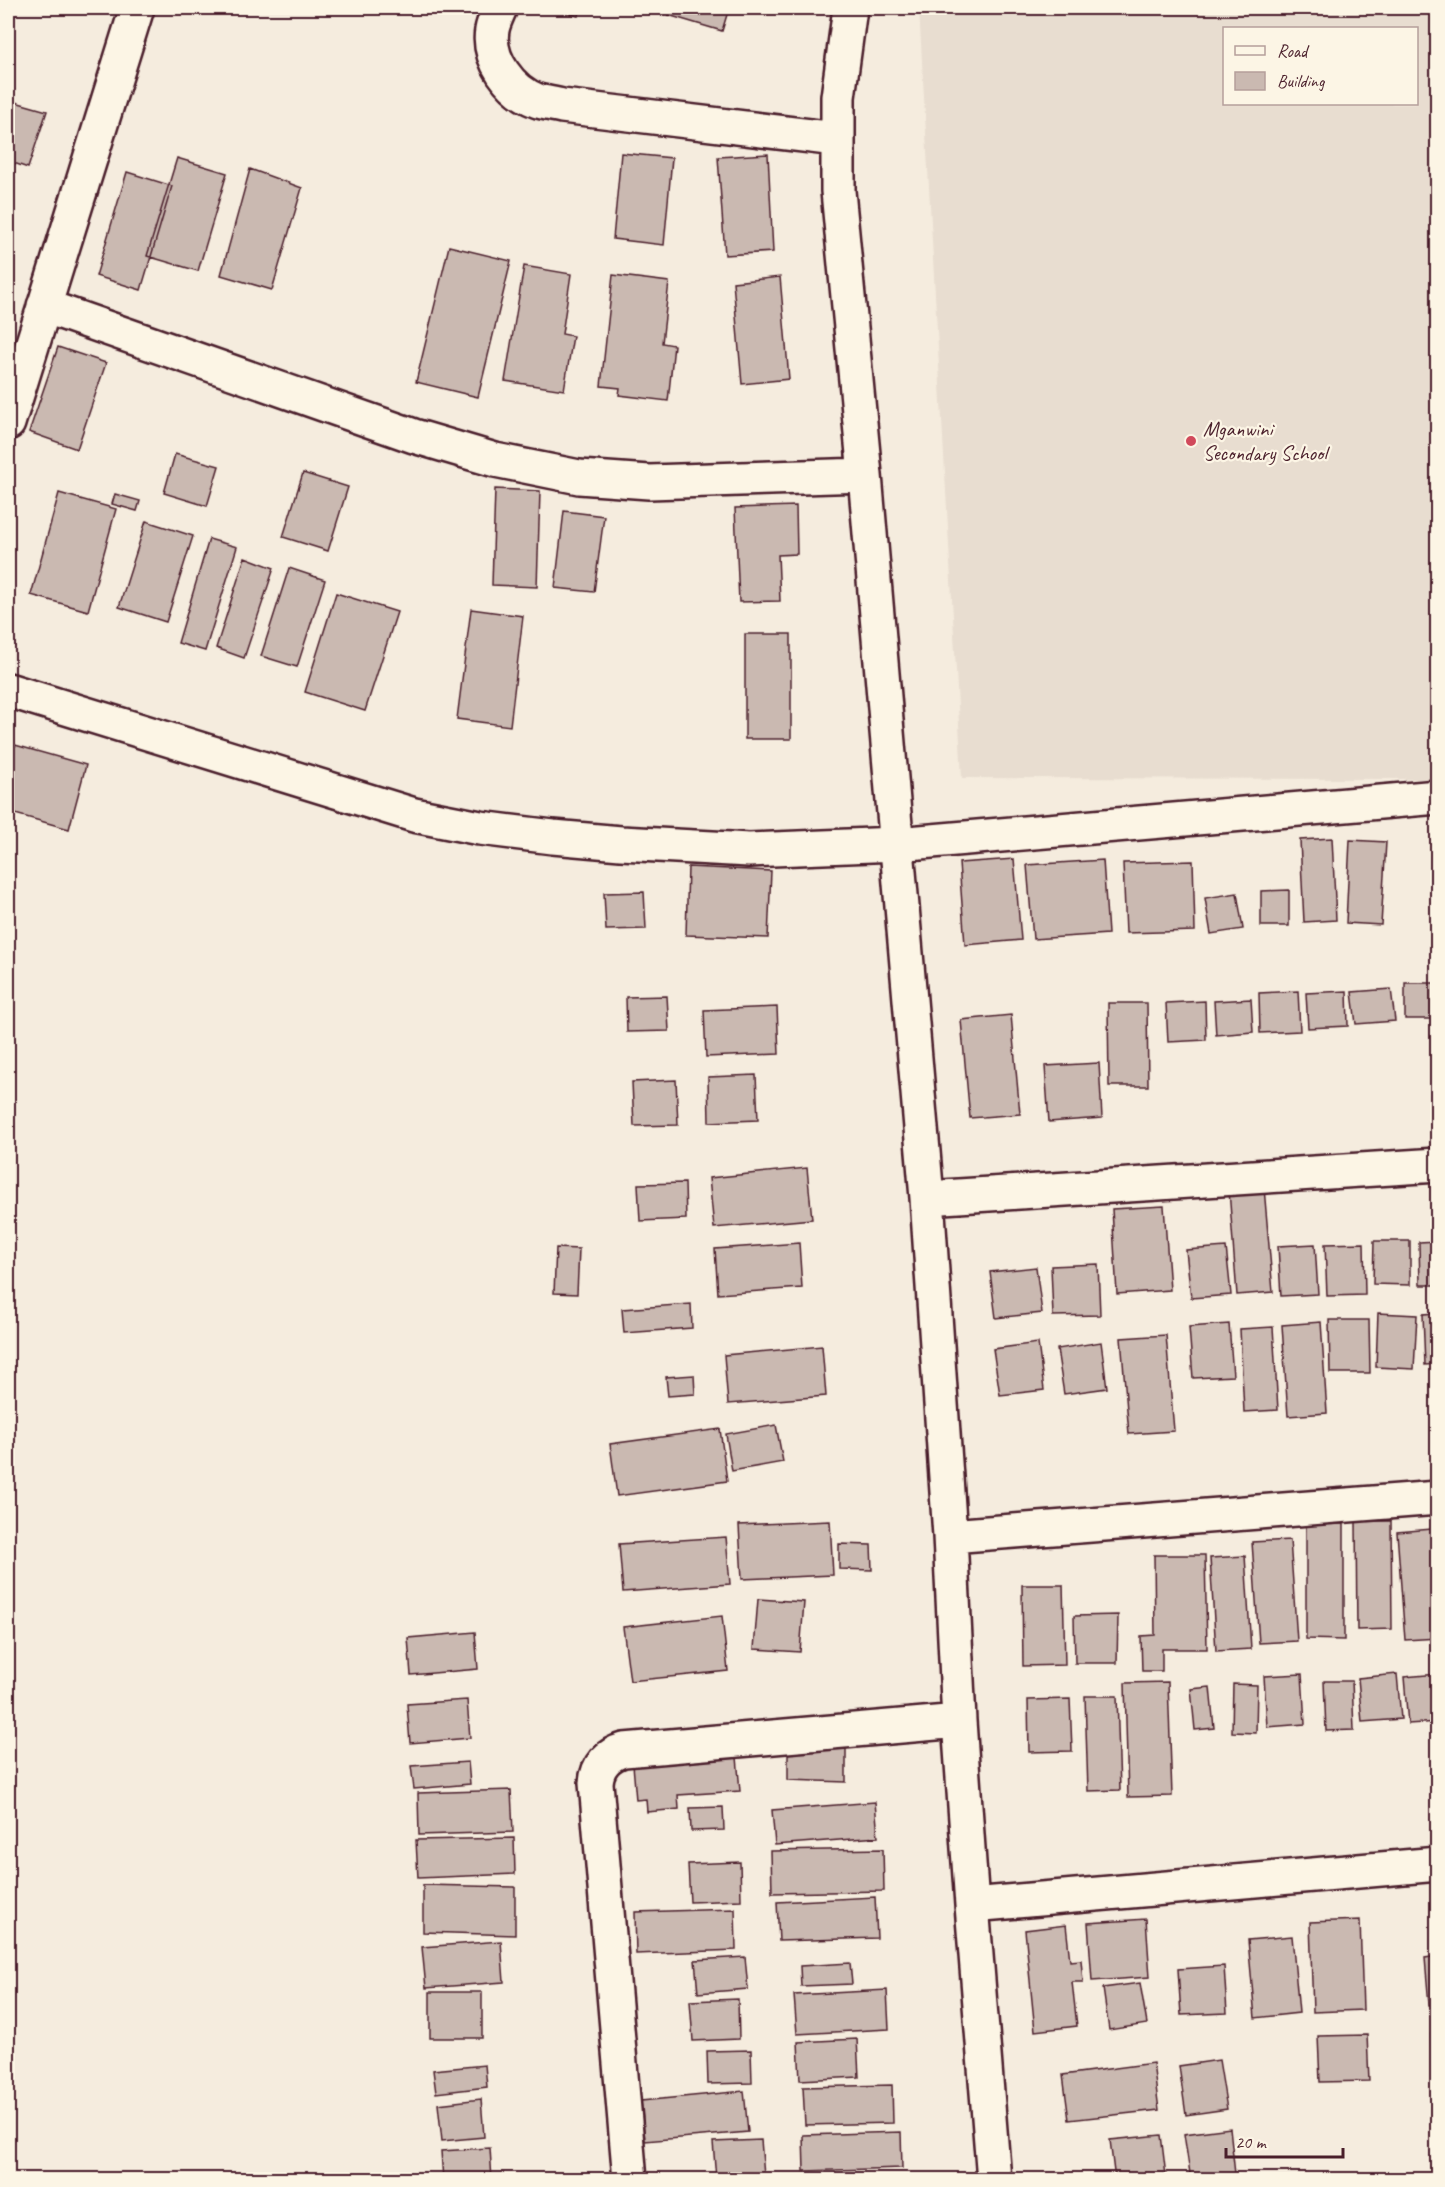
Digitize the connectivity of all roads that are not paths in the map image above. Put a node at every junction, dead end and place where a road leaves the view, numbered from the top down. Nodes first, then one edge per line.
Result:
1 (137, 8) edge
2 (500, 8) edge
3 (850, 8) edge
4 (836, 139) junction
5 (44, 306) junction
6 (8, 423) edge
7 (865, 475) junction
8 (8, 690) edge
9 (1437, 797) edge
10 (897, 844) junction
11 (1437, 1165) edge
12 (927, 1198) junction
13 (1437, 1498) edge
14 (950, 1536) junction
15 (959, 1721) junction
16 (1437, 1864) edge
17 (972, 1905) junction
18 (630, 2180) edge
19 (994, 2180) edge

1 - 5 street
2 - 4 street
3 - 4 street
4 - 7 street
5 - 6 street
5 - 7 street
7 - 10 street
8 - 10 street
9 - 10 street
10 - 12 street
11 - 12 street
12 - 14 street
13 - 14 street
14 - 15 street
15 - 17 street
15 - 18 street
16 - 17 street
17 - 19 street

